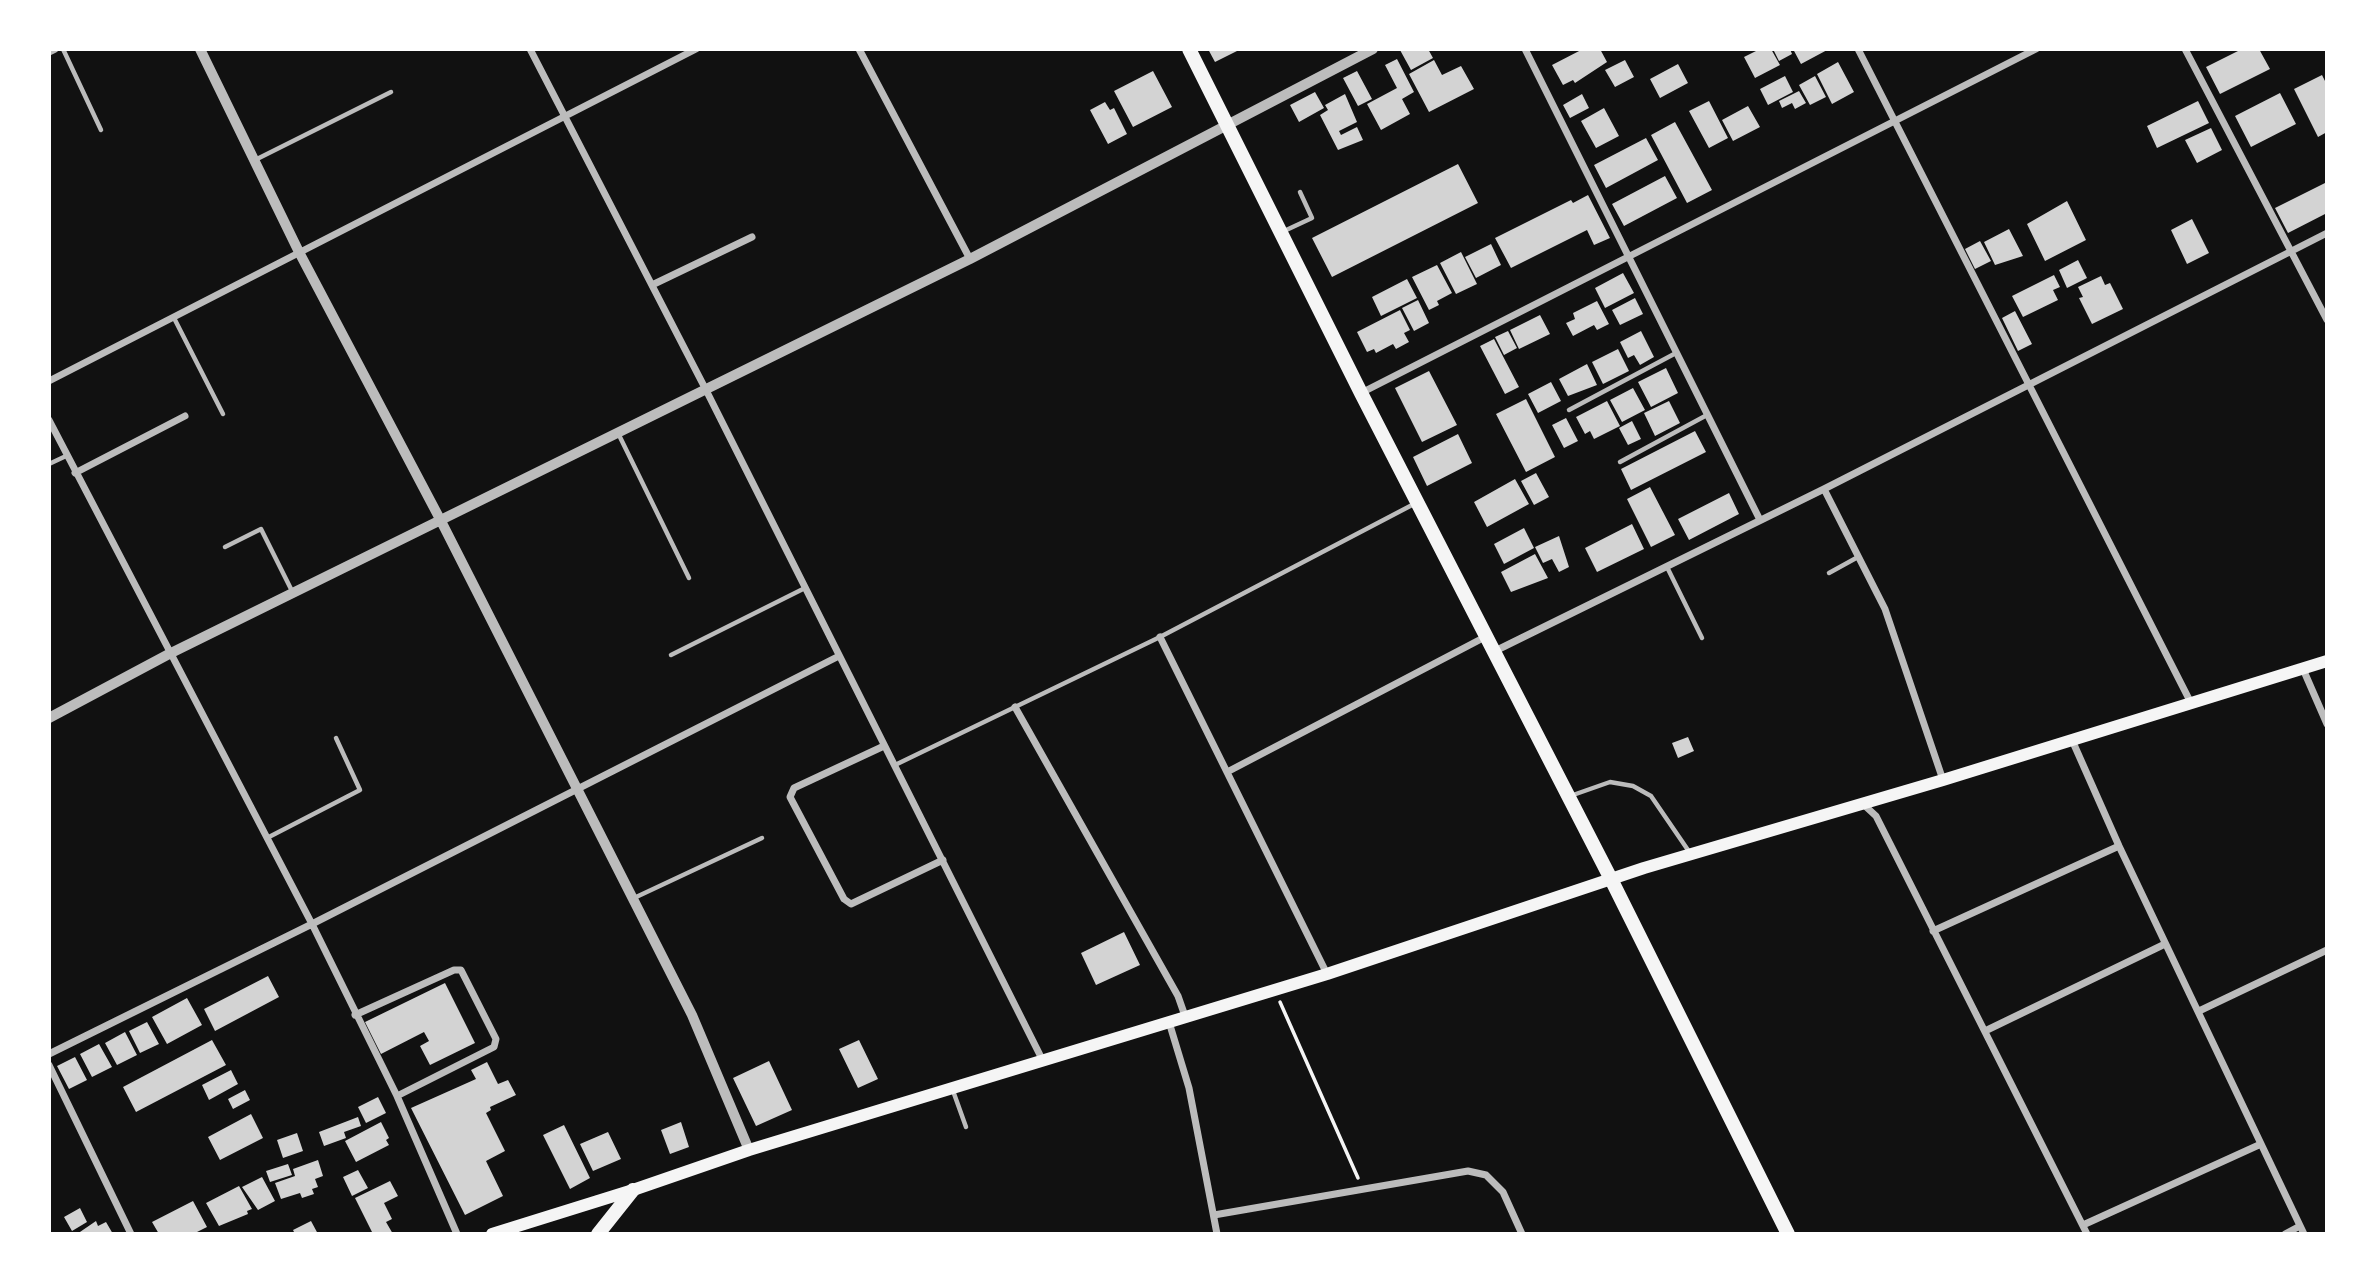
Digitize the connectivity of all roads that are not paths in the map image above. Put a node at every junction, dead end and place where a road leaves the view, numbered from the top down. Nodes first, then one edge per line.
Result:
1 (55, 49) edge
2 (63, 49) edge
3 (201, 49) edge
4 (530, 49) edge
5 (696, 49) edge
6 (859, 49) edge
7 (1189, 49) edge
8 (1373, 49) edge
9 (1525, 49) edge
10 (1858, 49) edge
11 (2036, 49) edge
12 (2185, 49) edge
13 (49, 52) edge
14 (391, 92) dead end
15 (564, 116) junction
16 (1893, 122) junction
17 (1227, 124) junction
18 (101, 131) dead end
19 (255, 160) junction
20 (1300, 192) dead end
21 (1281, 233) junction
22 (2327, 233) edge
23 (752, 237) dead end
24 (2292, 251) junction
25 (299, 252) junction
26 (1629, 257) junction
27 (970, 258) junction
28 (652, 285) junction
29 (174, 317) junction
30 (2327, 320) edge
31 (1677, 353) junction
32 (49, 381) edge
33 (2031, 384) junction
34 (706, 390) junction
35 (1361, 393) junction
36 (1569, 410) dead end
37 (223, 414) dead end
38 (1707, 415) junction
39 (185, 416) dead end
40 (49, 420) edge
41 (618, 432) junction
42 (66, 456) junction
43 (1620, 462) dead end
44 (49, 464) edge
45 (75, 473) junction
46 (1824, 489) junction
47 (1417, 502) junction
48 (1760, 520) junction
49 (441, 522) junction
50 (225, 547) dead end
51 (1859, 557) junction
52 (1667, 566) junction
53 (1829, 573) dead end
54 (689, 578) dead end
55 (806, 588) junction
56 (294, 593) junction
57 (1160, 637) junction
58 (1485, 637) junction
59 (1702, 638) dead end
60 (1493, 652) junction
61 (169, 654) junction
62 (671, 655) dead end
63 (839, 656) junction
64 (2327, 661) edge
65 (2303, 669) junction
66 (2191, 703) junction
67 (1015, 707) junction
68 (49, 718) edge
69 (2327, 724) edge
70 (336, 738) dead end
71 (2072, 740) junction
72 (884, 746) junction
73 (895, 765) junction
74 (1228, 771) junction
75 (1943, 780) junction
76 (577, 788) junction
77 (1569, 797) junction
78 (1862, 804) junction
79 (266, 838) junction
80 (762, 838) dead end
81 (2119, 846) junction
82 (1691, 854) junction
83 (943, 860) junction
84 (1612, 881) junction
85 (633, 898) junction
86 (312, 925) junction
87 (1933, 931) junction
88 (2165, 944) junction
89 (2327, 950) edge
90 (1327, 974) junction
91 (2199, 1011) junction
92 (355, 1015) junction
93 (1185, 1016) junction
94 (1168, 1021) junction
95 (1985, 1031) junction
96 (49, 1054) edge
97 (1042, 1059) junction
98 (49, 1065) edge
99 (952, 1087) junction
100 (397, 1096) junction
101 (966, 1127) dead end
102 (2261, 1144) junction
103 (749, 1150) junction
104 (633, 1191) junction
105 (1214, 1215) junction
106 (2083, 1225) junction
107 (2302, 1230) edge
108 (131, 1234) edge
109 (457, 1234) edge
110 (492, 1234) edge
111 (598, 1234) edge
112 (1217, 1234) edge
113 (1522, 1234) edge
114 (1788, 1234) edge
115 (2087, 1234) edge
116 (2285, 1234) edge

1 - 13 street
2 - 18 lane
3 - 19 street
4 - 15 street
5 - 15 street
6 - 27 street
7 - 17 main road
8 - 17 street
9 - 26 street
10 - 16 street
11 - 16 street
12 - 24 street
14 - 19 lane
15 - 25 street
15 - 28 street
16 - 26 street
16 - 33 street
17 - 21 main road
17 - 27 street
19 - 25 street
20 - 21 lane
21 - 35 main road
22 - 24 street
23 - 28 street
24 - 30 street
24 - 33 street
25 - 29 street
25 - 49 street
26 - 31 street
26 - 35 street
27 - 34 street
28 - 34 street
29 - 32 street
29 - 37 lane
31 - 36 lane
31 - 38 street
33 - 46 street
33 - 66 street
34 - 41 street
34 - 55 street
35 - 47 main road
38 - 43 lane
38 - 48 street
39 - 45 street
40 - 42 street
41 - 49 street
41 - 54 lane
42 - 44 lane
42 - 45 street
45 - 61 street
46 - 48 street
46 - 51 street
47 - 57 lane
47 - 58 main road
48 - 52 street
49 - 56 street
49 - 76 street
50 - 56 lane
51 - 53 lane
51 - 75 street
52 - 59 lane
52 - 60 street
55 - 62 lane
55 - 63 street
56 - 61 street
57 - 67 lane
57 - 74 street
58 - 60 main road
58 - 74 street
60 - 77 main road
61 - 68 street
61 - 79 street
63 - 72 street
63 - 76 street
64 - 65 main road
65 - 66 main road
65 - 69 street
66 - 71 main road
67 - 73 lane
67 - 93 street
70 - 79 lane
71 - 75 main road
71 - 81 street
72 - 73 street
72 - 83 street
73 - 83 street
74 - 90 street
75 - 78 main road
76 - 85 street
76 - 86 street
77 - 82 lane
77 - 84 main road
78 - 82 main road
78 - 87 street
79 - 86 street
80 - 85 lane
81 - 87 street
81 - 88 street
82 - 84 main road
83 - 97 street
84 - 90 main road
84 - 114 main road
85 - 103 street
86 - 92 street
86 - 96 street
87 - 95 street
88 - 91 street
88 - 95 street
89 - 91 street
90 - 93 main road
91 - 102 street
92 - 100 street
92 - 100 street
93 - 94 main road
94 - 97 main road
94 - 105 street
95 - 106 street
97 - 99 main road
98 - 108 street
99 - 101 lane
99 - 103 main road
100 - 109 street
102 - 106 street
102 - 107 street
103 - 104 main road
104 - 110 main road
104 - 111 main road
105 - 112 street
105 - 113 street
106 - 115 street
107 - 116 street

